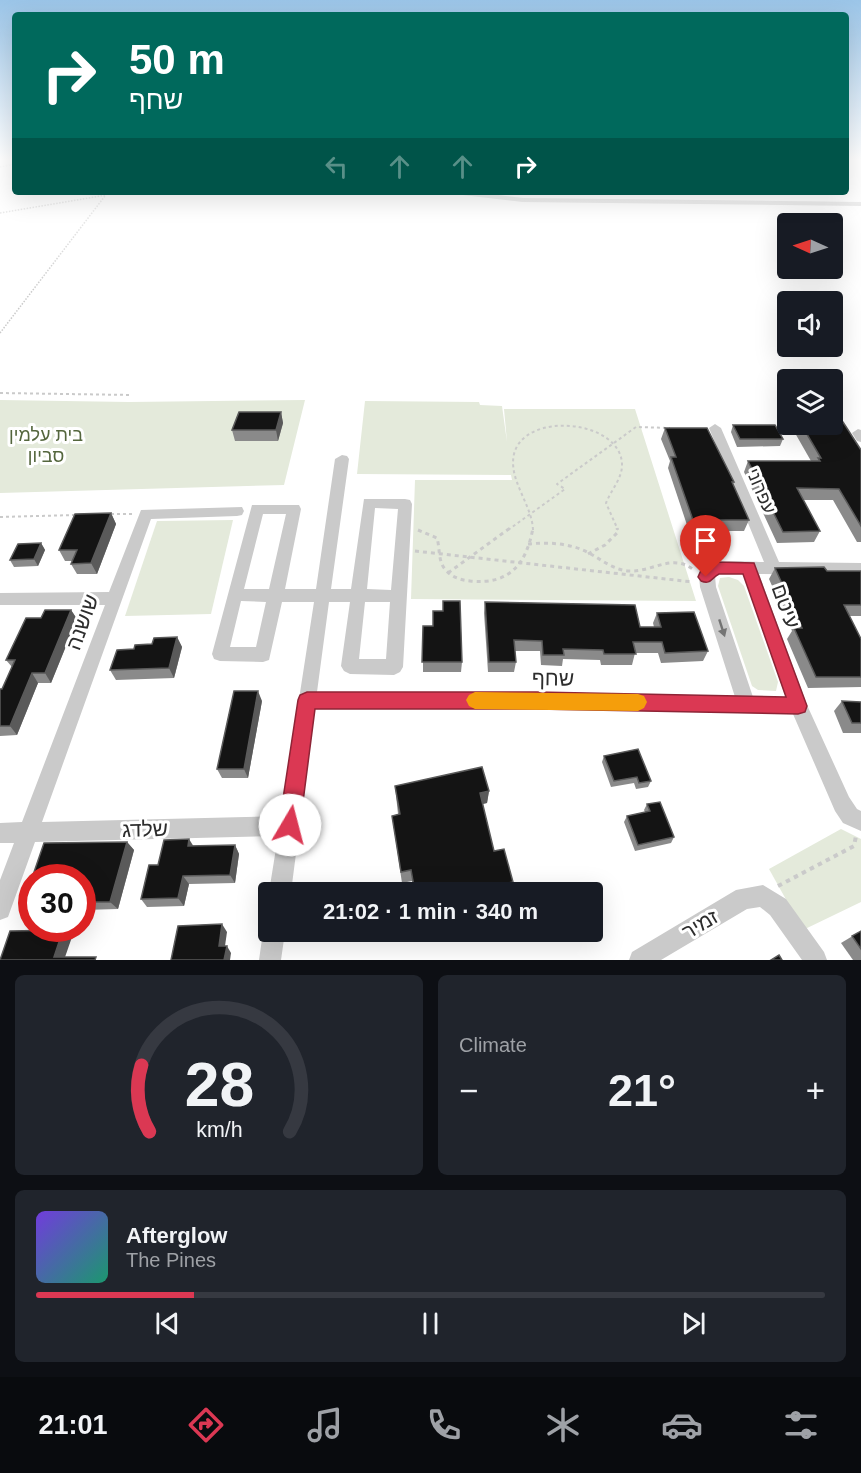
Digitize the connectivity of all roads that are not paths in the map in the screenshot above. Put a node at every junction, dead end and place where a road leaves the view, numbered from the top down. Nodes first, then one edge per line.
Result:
1 (715, 428) dead end
2 (342, 459) dead end
3 (237, 511) dead end
4 (749, 568) junction
5 (774, 568) junction
6 (861, 569) edge
7 (235, 595) junction
8 (276, 596) junction
9 (322, 596) junction
10 (358, 596) junction
11 (399, 596) junction
12 (115, 598) junction
13 (0, 599) edge
14 (307, 700) junction
15 (746, 704) junction
16 (798, 706) junction
17 (860, 821) edge
18 (290, 825) junction
19 (0, 832) edge
20 (28, 832) junction
21 (281, 882) edge
22 (0, 909) edge
23 (273, 942) edge
24 (270, 960) edge
25 (640, 960) edge
26 (816, 960) edge

1 - 5 street, עפרוני
2 - 9 street
3 - 12 street, שושנה
4 - 5 street
4 -> 15 street
4 - 16 street, עיטם
5 - 6 street
7 - 8 street
7 - 8 street
7 - 8 street
8 - 9 street
9 - 10 street
9 - 14 street
10 - 11 street
10 - 11 street
10 - 11 street
12 - 13 street
12 - 20 street, שושנה
14 - 15 street, שחף
14 - 18 street
15 - 16 street, שחף
16 - 17 street, עיטם
18 - 20 street, שלדג
18 - 21 street
19 - 20 street, שלדג
20 - 22 street, שושנה
23 - 24 street
25 - 26 street, זמיר

